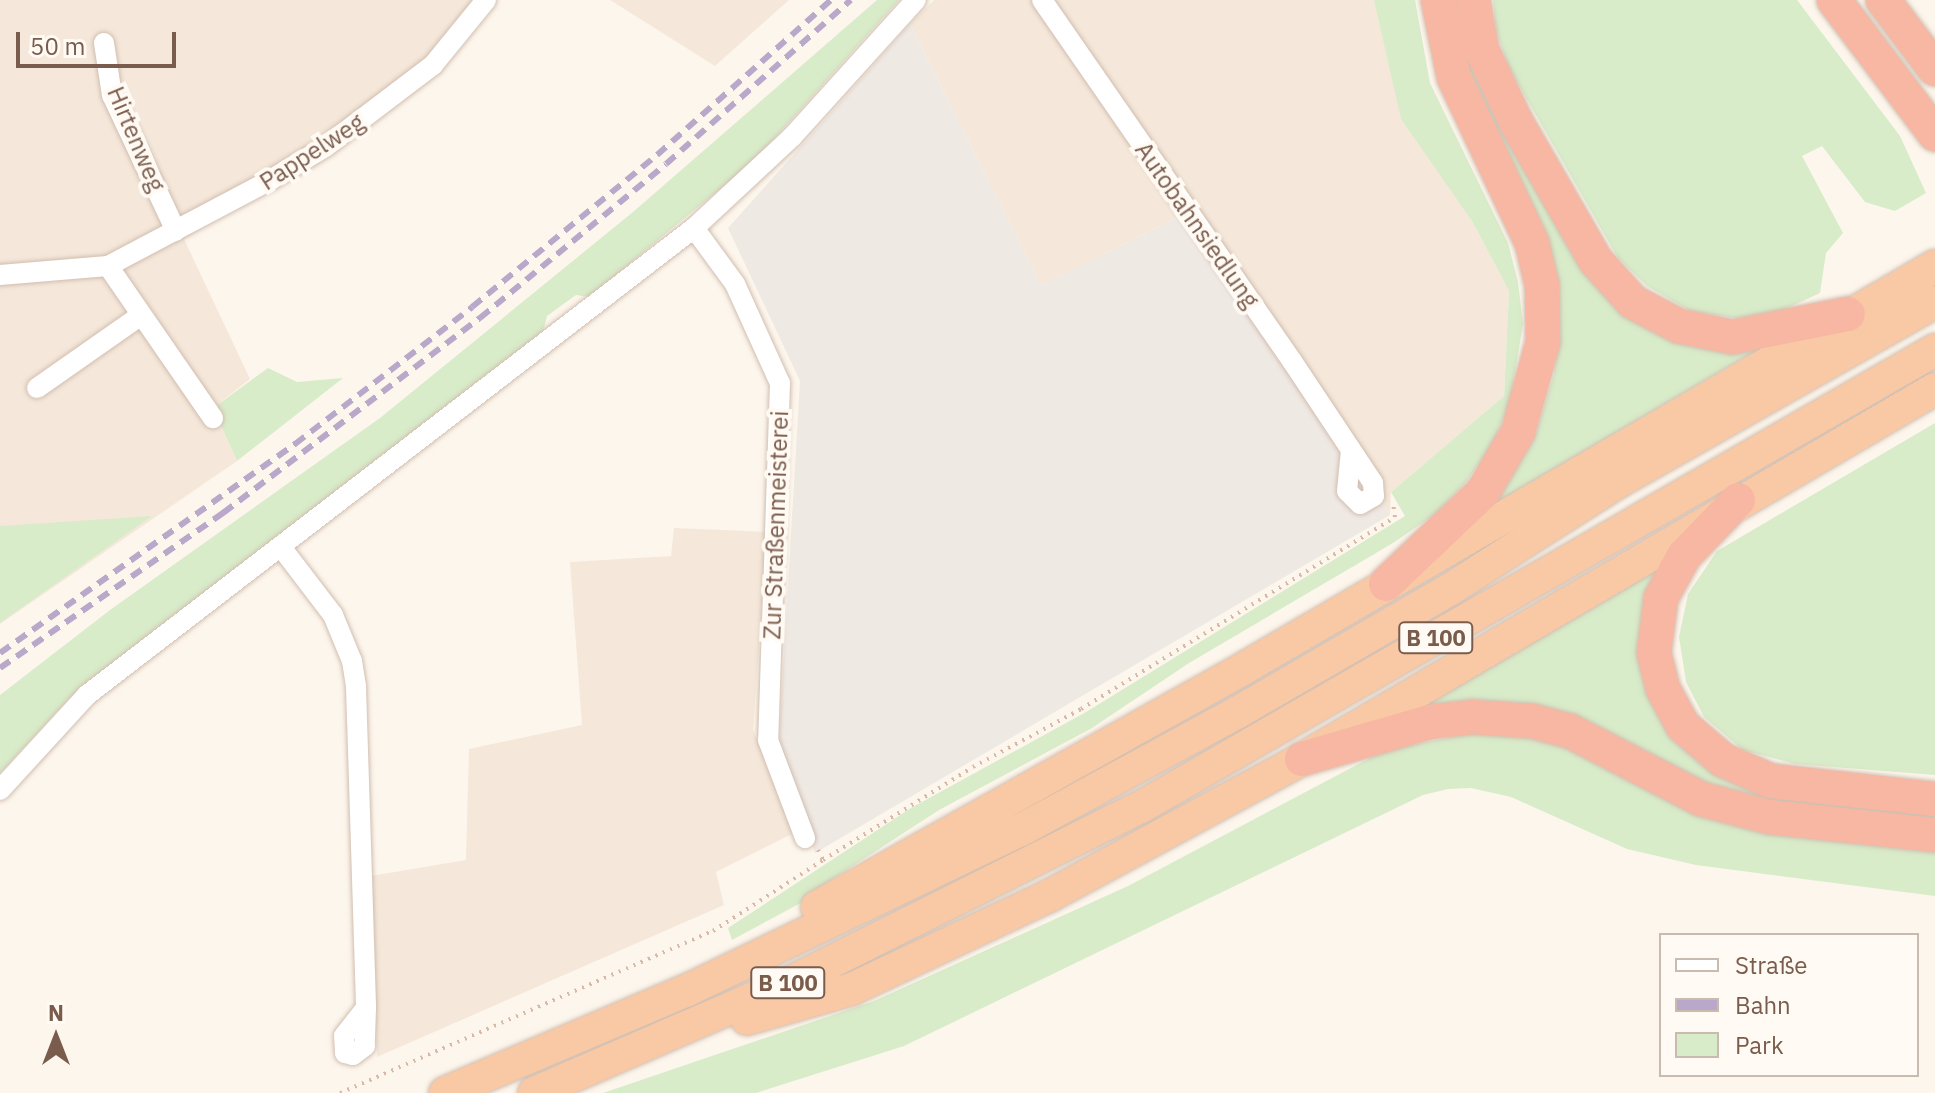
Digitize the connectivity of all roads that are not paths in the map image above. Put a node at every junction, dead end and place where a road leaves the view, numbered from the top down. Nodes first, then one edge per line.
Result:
1 (486, 0) edge
2 (916, 0) edge
3 (1042, 0) edge
4 (1438, 0) edge
5 (1473, 0) edge
6 (1834, 0) edge
7 (1883, 0) edge
8 (104, 43) dead end
9 (1935, 69) edge
10 (1935, 134) edge
11 (694, 228) junction
12 (176, 231) junction
13 (108, 266) junction
14 (1935, 266) edge
15 (0, 275) edge
16 (1935, 302) edge
17 (1848, 314) junction
18 (140, 316) junction
19 (1935, 350) edge
20 (37, 388) dead end
21 (1935, 389) edge
22 (213, 418) dead end
23 (1375, 489) road end
24 (1738, 500) junction
25 (281, 547) junction
26 (1386, 584) junction
27 (1302, 759) junction
28 (0, 790) edge
29 (1935, 799) edge
30 (1935, 835) edge
31 (805, 838) road end
32 (688, 990) junction
33 (366, 1008) dead end
34 (644, 1047) junction
35 (445, 1093) edge
36 (534, 1093) edge

1 - 12 street, Pappelweg
2 - 11 street
3 - 23 street, Autobahnsiedlung
4 - 26 highway
5 - 17 highway
6 - 10 highway
7 - 9 highway
8 - 12 street, Hirtenweg
11 - 25 street
11 - 31 street, Zur Straßenmeisterei
12 - 13 street, Pappelweg
13 - 15 street, Pappelweg
13 - 18 street
14 - 17 highway
16 - 32 highway, B 100
17 - 26 highway
18 - 20 street
18 - 22 street
19 - 34 highway, B 100
21 - 24 highway
24 - 27 highway
24 - 29 highway
25 - 28 street
25 - 33 street
26 - 32 highway
27 - 30 highway
27 - 34 highway
32 - 35 highway, B 100
34 - 36 highway, B 100

